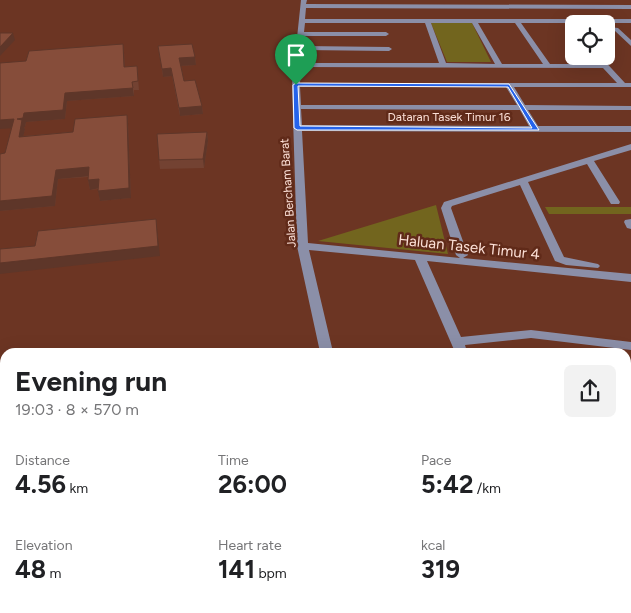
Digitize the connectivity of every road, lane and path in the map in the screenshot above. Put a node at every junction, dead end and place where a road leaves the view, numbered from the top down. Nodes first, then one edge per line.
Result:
1 (588, 1) edge
2 (304, 3) edge
3 (460, 3) edge
4 (629, 3) edge
5 (383, 4) junction
6 (549, 5) junction
7 (303, 20) junction
8 (382, 21) junction
9 (426, 21) junction
10 (472, 21) junction
11 (517, 21) junction
12 (564, 21) junction
13 (631, 21) edge
14 (615, 29) edge
15 (302, 34) junction
16 (386, 34) junction
17 (631, 44) edge
18 (300, 48) junction
19 (389, 49) junction
20 (298, 65) junction
21 (443, 65) junction
22 (397, 66) junction
23 (500, 66) junction
24 (548, 66) junction
25 (605, 66) joint
26 (296, 85) junction
27 (627, 85) edge
28 (509, 86) junction
29 (296, 107) junction
30 (522, 108) junction
31 (631, 108) edge
32 (297, 128) junction
33 (631, 129) edge
34 (536, 130) junction
35 (631, 147) edge
36 (588, 160) junction
37 (523, 181) junction
38 (615, 202) dead end
39 (303, 246) junction
40 (462, 255) dead end
41 (419, 257) junction
42 (631, 270) edge
43 (631, 278) edge
44 (631, 346) edge
45 (458, 347) edge
46 (325, 348) edge

1 - 4 street
1 - 6 street
2 - 5 street
2 - 7 street, Jalan Bercham Barat
3 - 5 street
3 - 6 street
3 - 10 street
4 - 6 street
5 - 8 street
6 - 12 street
7 - 8 street
7 - 15 street, Jalan Bercham Barat
8 - 9 street
8 - 16 street
9 - 10 street
9 - 21 street
10 - 11 street
10 - 23 street
11 - 12 street
11 - 24 street
12 - 13 street
14 - 17 street
15 - 16 street
15 - 18 street, Jalan Bercham Barat
16 - 19 street
18 - 19 street
18 - 20 street, Jalan Bercham Barat
19 - 22 street
20 - 22 street
20 - 26 street, Jalan Bercham Barat
21 - 22 street
21 - 23 street
23 - 24 street
24 - 25 street
25 - 27 street
26 - 28 street
26 - 29 street, Jalan Bercham Barat
27 - 28 street
28 - 30 street
29 - 30 street
29 - 32 street, Jalan Bercham Barat
30 - 31 street
30 - 34 street
32 - 34 street, Dataran Tasek Timur 16
32 - 39 street, Jalan Bercham Barat
33 - 34 street, Dataran Tasek Timur 16
35 - 36 street
36 - 37 street
36 - 38 street
37 - 40 street
37 - 42 street
39 - 41 street, Haluan Tasek Timur 4
39 - 46 street, Jalan Bercham Barat
41 - 43 street, Haluan Tasek Timur 4
41 - 45 street
44 - 45 street

